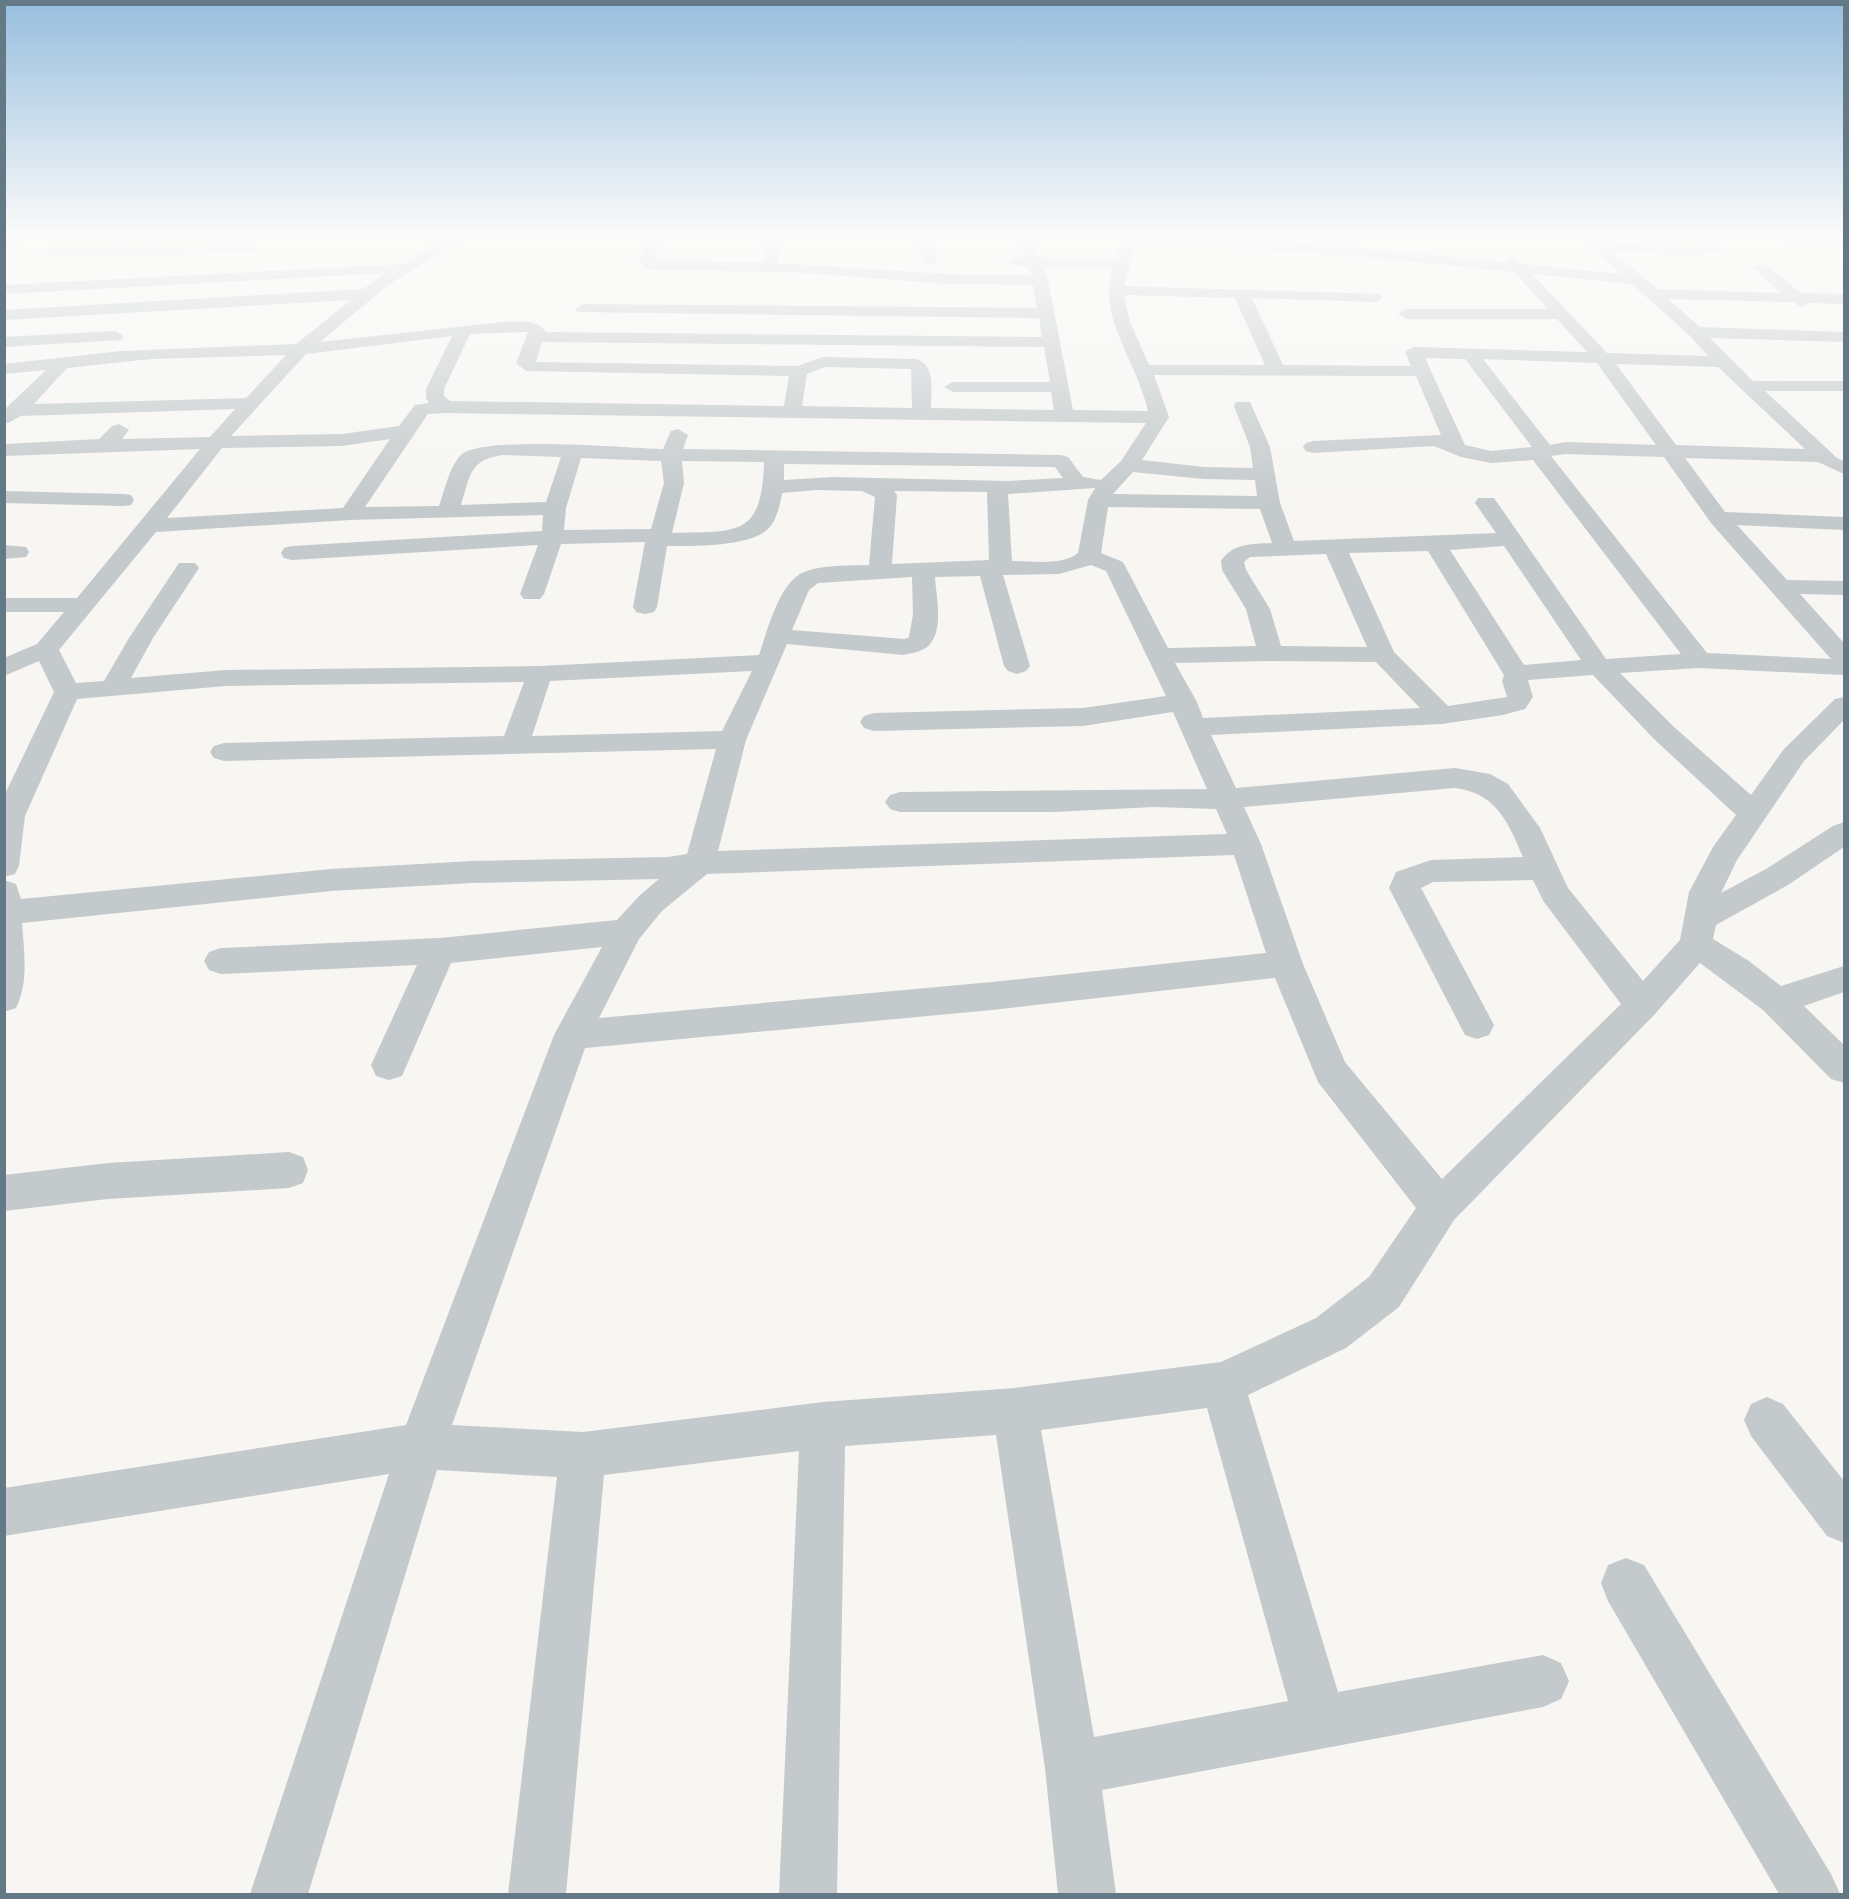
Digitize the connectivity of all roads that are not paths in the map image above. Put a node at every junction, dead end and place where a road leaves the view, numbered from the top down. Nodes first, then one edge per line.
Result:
1 (330, 326) edge
2 (638, 326) edge
3 (664, 326) edge
4 (804, 326) edge
5 (1048, 326) edge
6 (1133, 326) edge
7 (1257, 326) edge
8 (1494, 326) edge
9 (1573, 326) edge
10 (1689, 326) edge
11 (1830, 326) edge
12 (464, 331) junction
13 (534, 332) junction
14 (1696, 332) junction
15 (1405, 334) dead end
16 (662, 338) junction
17 (1844, 338) edge
18 (800, 339) junction
19 (4, 342) edge
20 (1051, 342) junction
21 (1414, 352) junction
22 (1470, 354) junction
23 (1521, 355) junction
24 (295, 356) junction
25 (96, 358) junction
26 (1604, 359) junction
27 (1723, 362) junction
28 (525, 363) junction
29 (57, 368) junction
30 (4, 369) edge
31 (1142, 370) junction
32 (739, 371) junction
33 (799, 371) junction
34 (1277, 371) junction
35 (1423, 371) junction
36 (1752, 386) junction
37 (1845, 386) edge
38 (953, 387) dead end
39 (1060, 387) junction
40 (16, 388) dead end
41 (40, 388) junction
42 (251, 403) junction
43 (445, 406) junction
44 (1243, 406) dead end
45 (498, 408) junction
46 (687, 411) junction
47 (722, 412) junction
48 (792, 413) junction
49 (922, 414) junction
50 (10, 415) edge
51 (1065, 416) junction
52 (1159, 417) junction
53 (119, 430) dead end
54 (405, 431) junction
55 (215, 444) junction
56 (105, 445) junction
57 (1312, 447) dead end
58 (1457, 448) junction
59 (1667, 449) junction
60 (4, 450) edge
61 (1540, 451) junction
62 (573, 452) junction
63 (671, 455) junction
64 (774, 455) junction
65 (1824, 456) junction
66 (1129, 465) junction
67 (1845, 468) edge
68 (1265, 474) junction
69 (1077, 483) junction
70 (865, 485) junction
71 (1004, 486) junction
72 (774, 487) junction
73 (1104, 491) junction
74 (4, 497) edge
75 (123, 500) dead end
76 (1269, 503) junction
77 (1486, 503) dead end
78 (555, 508) junction
79 (448, 511) junction
80 (350, 514) junction
81 (1719, 518) junction
82 (1845, 523) edge
83 (150, 526) junction
84 (552, 537) junction
85 (658, 538) junction
86 (1511, 540) junction
87 (1334, 545) junction
88 (1436, 546) junction
89 (1285, 548) junction
90 (292, 553) dead end
91 (1089, 556) junction
92 (995, 567) junction
93 (187, 568) dead end
94 (923, 569) junction
95 (880, 571) junction
96 (1782, 587) junction
97 (1845, 588) edge
98 (532, 594) dead end
99 (4, 605) edge
100 (82, 605) junction
101 (645, 607) dead end
102 (4, 649) edge
103 (45, 649) junction
104 (773, 649) junction
105 (1271, 653) junction
106 (1383, 655) junction
107 (1160, 656) junction
108 (1845, 658) edge
109 (1699, 660) junction
110 (1017, 666) dead end
111 (1598, 666) junction
112 (4, 668) edge
113 (1845, 668) edge
114 (540, 675) junction
115 (1517, 675) junction
116 (113, 688) junction
117 (67, 693) junction
118 (1845, 705) edge
119 (1442, 714) junction
120 (1189, 715) junction
121 (874, 722) dead end
122 (732, 740) junction
123 (514, 747) junction
124 (224, 752) dead end
125 (1227, 799) junction
126 (900, 802) dead end
127 (1753, 814) junction
128 (1845, 833) edge
129 (1246, 844) junction
130 (700, 863) junction
131 (4, 866) edge
132 (1543, 868) junction
133 (4, 879) edge
134 (5, 913) edge
135 (626, 932) junction
136 (1698, 932) junction
137 (440, 951) junction
138 (221, 961) dead end
139 (1286, 964) junction
140 (1845, 979) edge
141 (4, 998) edge
142 (1778, 1001) junction
143 (1642, 1005) junction
144 (1477, 1025) dead end
145 (572, 1035) junction
146 (389, 1065) dead end
147 (1845, 1068) edge
148 (289, 1170) dead end
149 (4, 1193) edge
150 (1440, 1207) junction
151 (1223, 1384) junction
152 (1015, 1411) junction
153 (1767, 1420) dead end
154 (824, 1425) junction
155 (421, 1446) junction
156 (582, 1455) junction
157 (4, 1512) edge
158 (1845, 1519) edge
159 (1626, 1583) dead end
160 (1543, 1681) dead end
161 (1320, 1721) junction
162 (1072, 1768) junction
163 (279, 1894) edge
164 (537, 1894) edge
165 (808, 1894) edge
166 (1087, 1894) edge
167 (1811, 1894) edge

1 - 24 street
2 - 13 street
3 - 16 street
4 - 18 street
5 - 20 street
6 - 31 street
7 - 34 street
8 - 23 street
9 - 26 street
10 - 14 street
11 - 17 street
12 - 13 street
12 - 24 street
12 - 43 street
13 - 28 street
14 - 17 street
14 - 27 street
15 - 21 street
16 - 18 street
16 - 32 street
18 - 20 street
19 - 25 street
20 - 39 street
21 - 22 street
21 - 35 street
22 - 23 street
22 - 61 street
23 - 26 street
24 - 25 street
24 - 29 street
24 - 42 street
25 - 29 street
26 - 27 street
26 - 59 street
27 - 36 street
28 - 32 street
28 - 45 street
29 - 30 street
29 - 41 street
31 - 34 street
31 - 52 street
32 - 33 street
32 - 47 street
33 - 48 street
33 - 49 street
34 - 35 street
35 - 58 street
36 - 37 street
36 - 65 street
38 - 39 street
39 - 51 street
40 - 41 street
41 - 50 street
42 - 50 street
42 - 55 street
43 - 45 street
43 - 54 street
44 - 68 street
45 - 46 street
46 - 47 street
46 - 63 street
47 - 48 street
48 - 49 street
49 - 51 street
51 - 52 street
52 - 66 street
53 - 56 street
54 - 55 street
54 - 80 street
55 - 56 street
55 - 83 street
56 - 60 street
57 - 58 street
58 - 61 street
59 - 61 street
59 - 65 street
59 - 81 street
61 - 109 street
62 - 63 street
62 - 78 street
62 - 79 street
63 - 64 street
63 - 85 street
64 - 69 street
64 - 72 street
65 - 67 street
66 - 68 street
66 - 73 street
68 - 76 street
69 - 71 street
69 - 73 street
70 - 71 street
70 - 72 street
70 - 95 street
71 - 92 street
72 - 85 street
73 - 76 street
73 - 91 street
74 - 75 street
76 - 89 street
77 - 86 street
78 - 79 street
78 - 84 street
79 - 80 street
80 - 83 street
81 - 82 street
81 - 96 street
83 - 100 street
84 - 85 street
84 - 90 street
84 - 98 street
85 - 101 street
86 - 88 street
86 - 111 street
87 - 88 street
87 - 89 street
87 - 106 street
88 - 115 street
89 - 105 street
91 - 92 street
91 - 107 street
92 - 94 street
92 - 110 street
93 - 116 street
94 - 95 street
94 - 104 street
95 - 104 street
96 - 97 street
96 - 108 street
99 - 100 street
100 - 103 street
102 - 103 street
103 - 112 street
103 - 117 street
104 - 114 street
104 - 122 street
105 - 106 street
105 - 107 street
106 - 119 street
107 - 120 street
109 - 111 street
109 - 113 street
111 - 115 street
111 - 127 street
114 - 116 street
114 - 123 street
115 - 119 street
116 - 117 street
117 - 131 street
118 - 127 street
119 - 120 street
120 - 121 street
120 - 125 street
122 - 123 street
122 - 130 street
123 - 124 street
125 - 126 street
125 - 129 street
125 - 132 street
127 - 136 street
128 - 136 street
129 - 130 street
129 - 139 street
130 - 134 street
130 - 135 street
132 - 143 street
132 - 144 street
133 - 134 street
134 - 141 street
135 - 137 street
135 - 145 street
136 - 142 street
136 - 143 street
137 - 138 street
137 - 146 street
139 - 145 street
139 - 150 street
140 - 142 street
142 - 147 street
143 - 150 street
145 - 155 street
148 - 149 street
150 - 151 street
151 - 152 street
151 - 161 street
152 - 154 street
152 - 162 street
153 - 158 street
154 - 156 street
154 - 165 street
155 - 156 street
155 - 157 street
155 - 163 street
156 - 164 street
159 - 167 street
160 - 161 street
161 - 162 street
162 - 166 street

